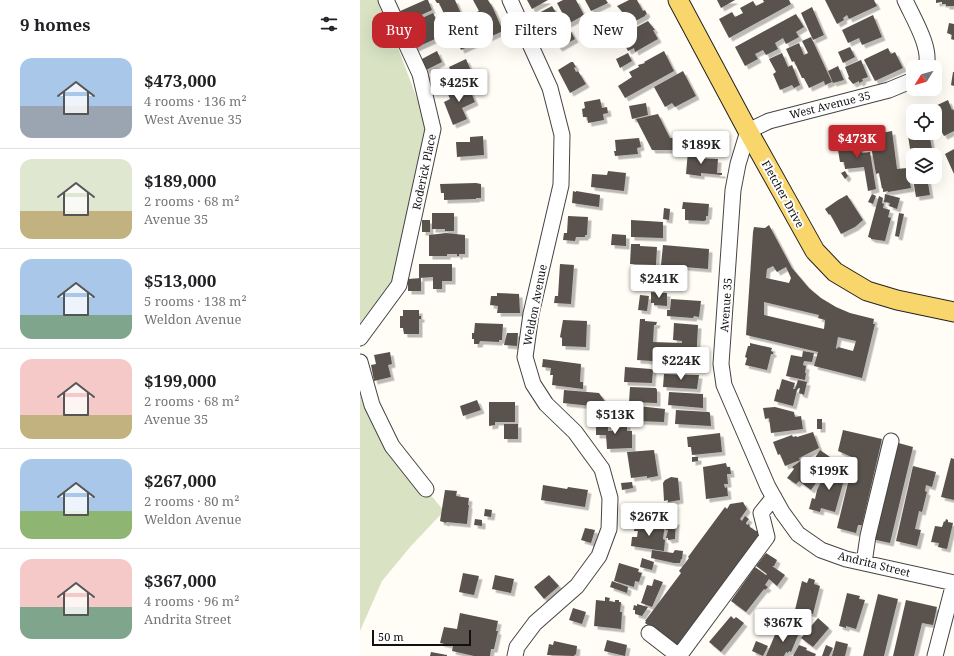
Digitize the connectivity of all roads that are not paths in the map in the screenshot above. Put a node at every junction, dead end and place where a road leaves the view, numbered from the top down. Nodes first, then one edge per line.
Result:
1 (386, 0) edge
2 (510, 0) edge
3 (678, 0) edge
4 (905, 0) edge
5 (928, 60) edge
6 (906, 83) edge
7 (748, 131) junction
8 (954, 312) edge
9 (360, 338) edge
10 (360, 362) edge
11 (891, 441) dead end
12 (880, 467) dead end
13 (426, 490) dead end
14 (774, 497) junction
15 (798, 534) joint
16 (860, 562) junction
17 (954, 583) edge
18 (648, 633) dead end
19 (515, 656) edge
20 (935, 656) edge

1 - 9 street, Roderick Place
2 - 19 street, Weldon Avenue
3 - 7 main road, Fletcher Drive
4 - 5 street
6 - 7 street, West Avenue 35
7 - 8 main road, Fletcher Drive
7 - 14 street, Avenue 35
10 - 13 street
11 - 16 street
12 - 16 street
14 - 15 street, Avenue 35
14 - 18 street
15 - 16 street, Andrita Street
16 - 17 street, Andrita Street
17 - 20 street

